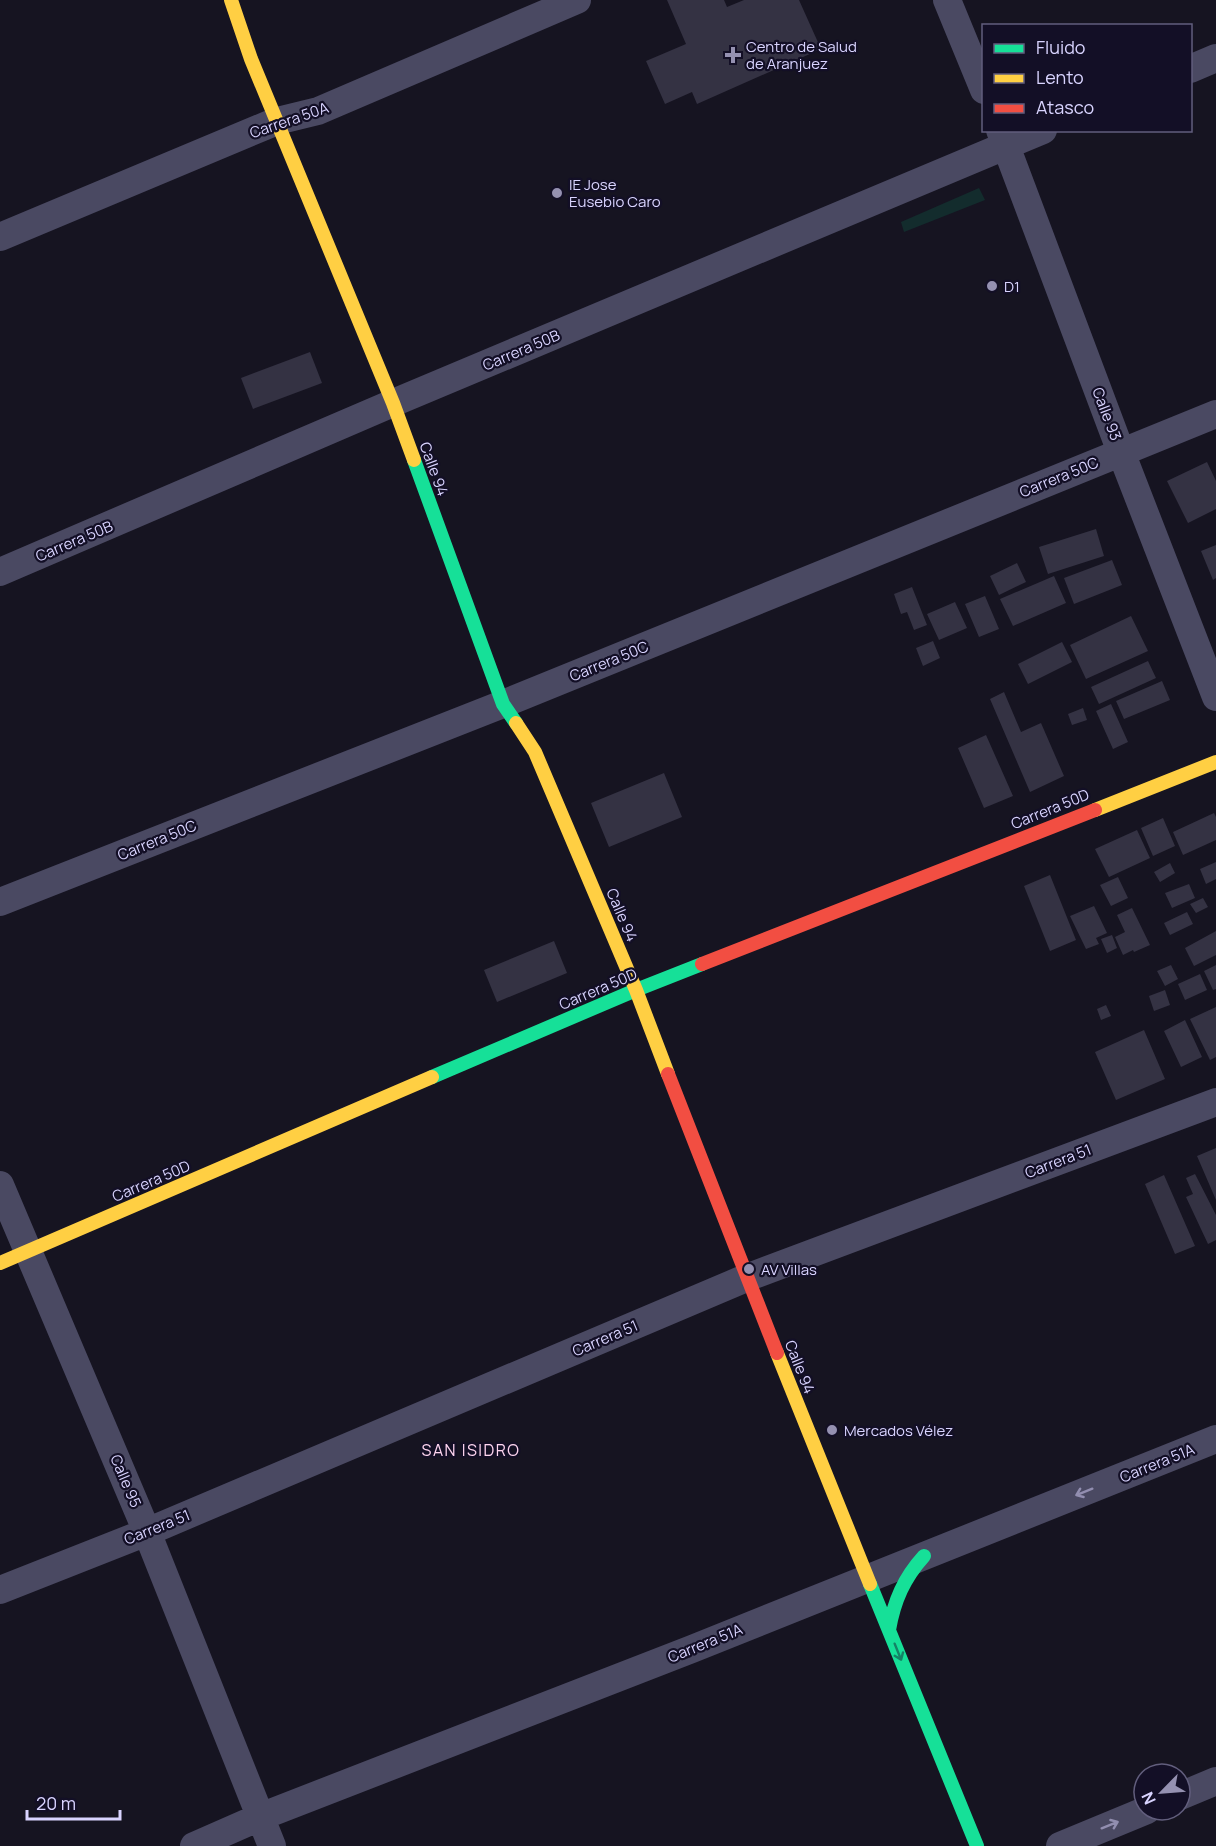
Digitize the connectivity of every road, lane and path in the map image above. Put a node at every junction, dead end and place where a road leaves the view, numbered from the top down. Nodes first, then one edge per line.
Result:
1 (231, 0) edge
2 (577, 0) edge
3 (947, 0) edge
4 (1216, 58) edge
5 (1192, 69) edge
6 (982, 85) edge
7 (278, 121) junction
8 (1033, 132) edge
9 (1003, 138) edge
10 (0, 237) edge
11 (393, 403) junction
12 (1216, 414) edge
13 (1121, 452) junction
14 (0, 572) edge
15 (1216, 698) edge
16 (503, 704) junction
17 (1216, 762) edge
18 (0, 902) edge
19 (636, 990) junction
20 (1216, 1102) edge
21 (0, 1185) edge
22 (6, 1215) edge
23 (29, 1251) junction
24 (0, 1263) edge
25 (746, 1278) junction
26 (1216, 1439) edge
27 (147, 1532) junction
28 (924, 1556) junction
29 (868, 1578) junction
30 (0, 1590) edge
31 (889, 1630) junction
32 (1216, 1782) edge
33 (1192, 1791) edge
34 (1132, 1816) edge
35 (260, 1817) junction
36 (194, 1846) edge
37 (272, 1846) edge
38 (977, 1846) edge
39 (1060, 1846) edge

1 - 7 street, Calle 94
2 - 7 street, Carrera 50A
3 - 6 street
4 - 5 street
7 - 10 street, Carrera 50A
7 - 11 street, Calle 94
8 - 9 street, Carrera 50B
9 - 11 street, Carrera 50B
9 - 13 street, Calle 93
11 - 14 street, Carrera 50B
11 - 16 street, Calle 94
12 - 13 street, Carrera 50C
13 - 15 street, Calle 93
13 - 16 street, Carrera 50C
16 - 18 street, Carrera 50C
16 - 19 street, Calle 94
17 - 19 street, Carrera 50D
19 - 23 street, Carrera 50D
19 - 25 street, Calle 94
20 - 25 street, Carrera 51
21 - 22 street, Calle 95
22 - 23 street, Calle 95
23 - 24 street, Carrera 50D
23 - 27 street, Calle 95
25 - 27 street, Carrera 51
25 - 29 street, Calle 94
26 -> 28 street, Carrera 51A
27 - 30 street, Carrera 51
27 - 35 street, Calle 95
28 - 29 street, Carrera 51A
28 - 31 street
29 - 31 street, Calle 94
29 - 35 street, Carrera 51A
31 -> 38 street, Calle 94
32 - 33 street
39 -> 34 street
35 - 36 street, Carrera 51A
35 - 37 street, Calle 95

